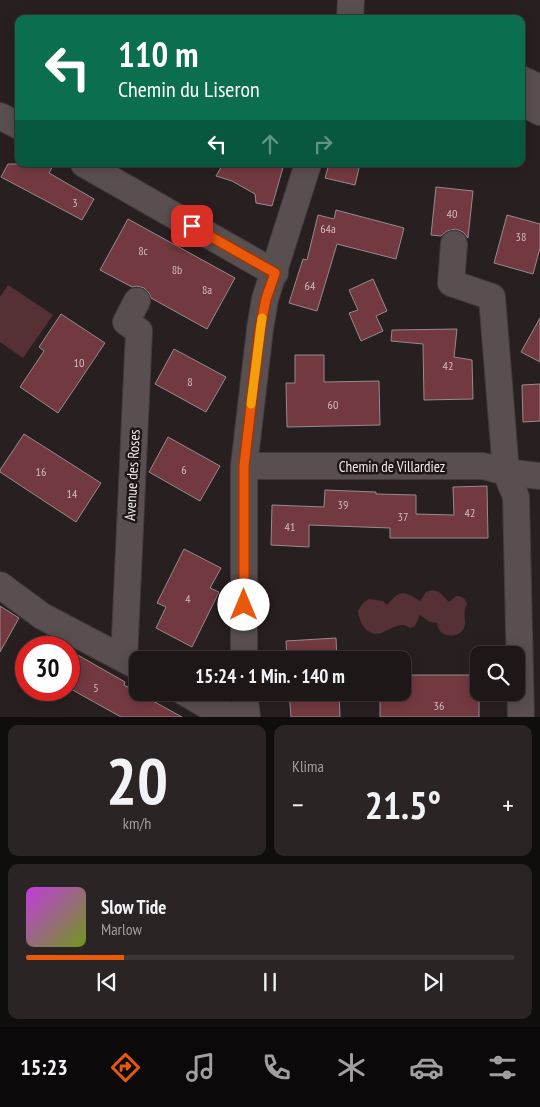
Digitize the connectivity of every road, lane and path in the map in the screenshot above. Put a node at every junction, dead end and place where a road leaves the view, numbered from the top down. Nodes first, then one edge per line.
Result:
1 (525, 81) edge
2 (540, 88) edge
3 (525, 104) edge
4 (540, 112) edge
5 (0, 116) edge
6 (15, 124) edge
7 (89, 167) edge
8 (307, 167) edge
9 (454, 244) dead end
10 (275, 273) junction
11 (136, 301) dead end
12 (244, 466) junction
13 (506, 472) junction
14 (540, 476) edge
15 (0, 585) edge
16 (131, 651) edge
17 (244, 651) edge
18 (129, 662) edge
19 (199, 701) edge
20 (245, 701) edge
21 (232, 717) edge
22 (246, 717) edge
23 (520, 717) edge

1 - 2 street
3 - 4 street
5 - 6 street
7 - 10 street
8 - 10 street
9 - 13 street
10 - 12 street
11 - 16 street, Avenue des Roses
12 - 13 street, Chemin de Villardiez
12 - 17 street
13 - 14 street, Chemin de Villardiez
13 - 23 street
15 - 18 street, Avenue des Roses
19 - 21 street
20 - 22 street

